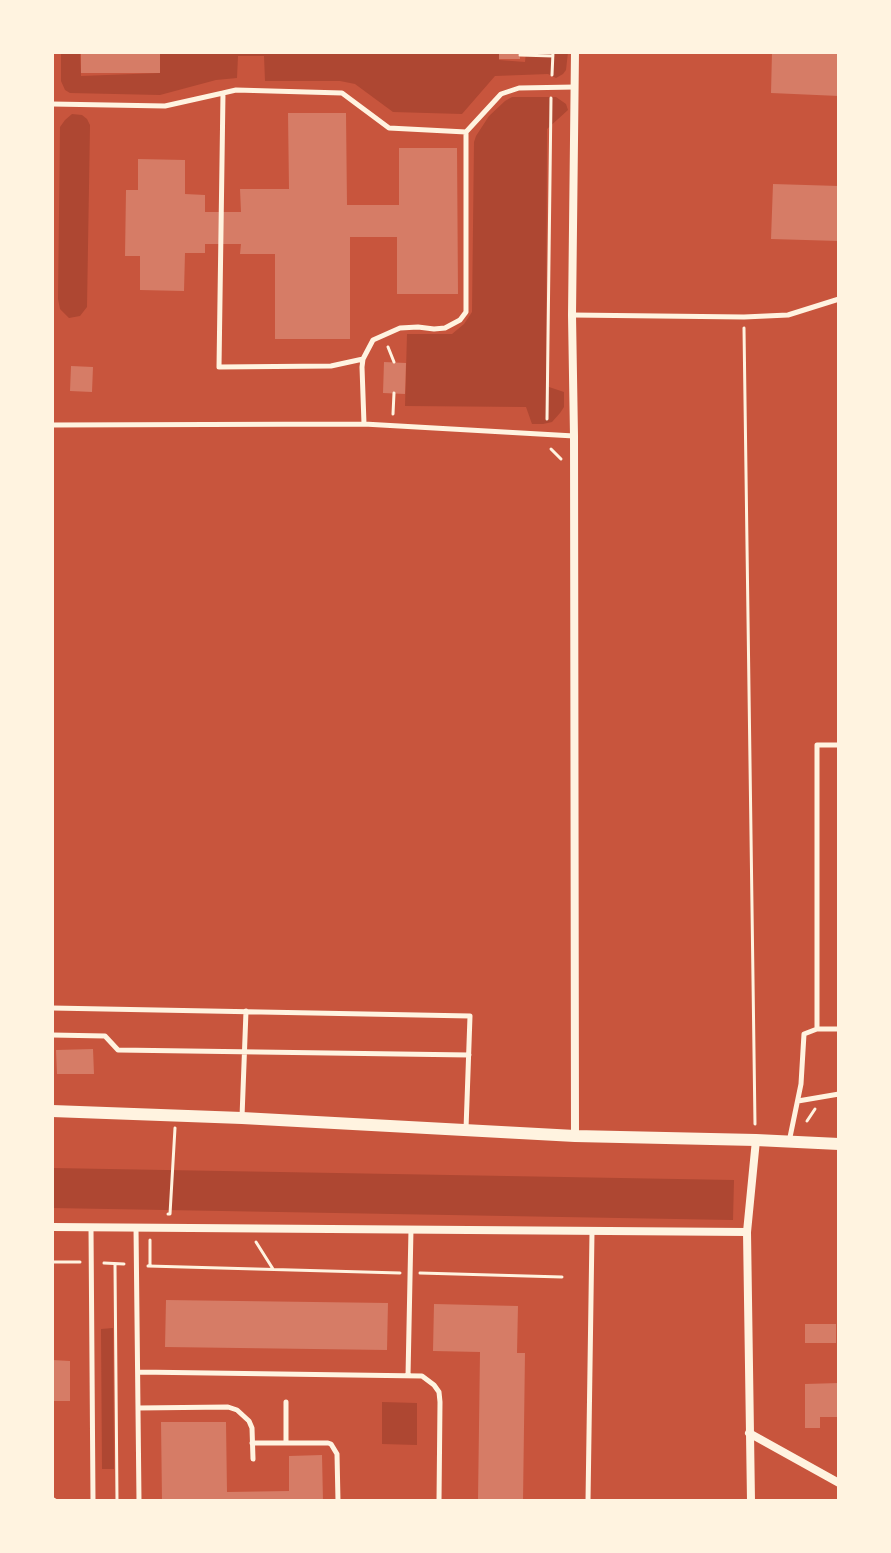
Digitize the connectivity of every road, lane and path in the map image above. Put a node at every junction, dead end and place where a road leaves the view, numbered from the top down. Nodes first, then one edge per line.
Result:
1 (575, 52) edge
2 (553, 54) edge
3 (520, 55) dead end
4 (552, 87) junction
5 (575, 87) junction
6 (223, 93) junction
7 (52, 104) edge
8 (466, 132) junction
9 (839, 299) edge
10 (572, 315) junction
11 (744, 317) junction
12 (383, 334) junction
13 (363, 359) junction
14 (394, 362) dead end
15 (394, 393) dead end
16 (547, 419) dead end
17 (364, 424) junction
18 (52, 425) edge
19 (393, 426) junction
20 (574, 436) junction
21 (839, 745) edge
22 (52, 1008) edge
23 (246, 1011) junction
24 (817, 1029) junction
25 (839, 1029) edge
26 (52, 1035) edge
27 (245, 1051) junction
28 (469, 1055) junction
29 (839, 1094) edge
30 (798, 1101) junction
31 (52, 1111) edge
32 (176, 1116) junction
33 (242, 1118) junction
34 (466, 1129) junction
35 (575, 1136) junction
36 (756, 1140) junction
37 (789, 1142) junction
38 (839, 1144) edge
39 (52, 1227) edge
40 (91, 1227) junction
41 (136, 1227) junction
42 (150, 1227) junction
43 (248, 1228) junction
44 (411, 1229) junction
45 (592, 1231) junction
46 (747, 1232) junction
47 (52, 1262) edge
48 (91, 1263) junction
49 (115, 1264) junction
50 (137, 1265) junction
51 (150, 1266) junction
52 (273, 1269) junction
53 (410, 1273) junction
54 (562, 1277) dead end
55 (138, 1372) junction
56 (408, 1376) junction
57 (286, 1402) dead end
58 (138, 1408) junction
59 (749, 1433) junction
60 (252, 1443) junction
61 (286, 1443) junction
62 (253, 1459) dead end
63 (839, 1483) edge
64 (52, 1498) edge
65 (57, 1501) edge
66 (93, 1501) edge
67 (117, 1501) edge
68 (139, 1501) edge
69 (338, 1501) edge
70 (439, 1501) edge
71 (588, 1501) edge
72 (751, 1501) edge

1 - 5 street
2 - 3 path
2 - 4 path
4 - 5 lane
4 - 8 lane
4 - 16 path
5 - 10 street
6 - 7 lane
6 - 8 lane
6 - 13 lane
8 - 12 lane
9 - 11 lane
10 - 11 lane
10 - 20 street
11 - 36 path
12 - 13 lane
12 - 14 path
13 - 17 lane
15 - 19 path
17 - 18 lane
17 - 19 lane
19 - 20 lane
20 - 35 street
21 - 24 lane
22 - 23 lane
23 - 27 lane
23 - 28 lane
24 - 25 lane
24 - 30 lane
26 - 27 lane
27 - 28 lane
27 - 33 lane
28 - 34 lane
29 - 30 lane
30 - 37 lane
31 - 32 street
32 - 33 street
32 - 42 path
33 - 34 street
34 - 35 street
35 - 36 street
36 - 37 street
36 - 46 street
37 - 38 street
39 - 40 street
40 - 41 street
40 - 48 lane
41 - 42 street
41 - 50 lane
42 - 43 street
42 - 51 path
43 - 44 street
43 - 52 path
44 - 45 street
44 - 53 lane
45 - 46 street
45 - 71 lane
46 - 59 street
47 - 48 path
48 - 49 path
48 - 66 lane
49 - 50 path
49 - 67 path
50 - 51 path
50 - 55 lane
51 - 52 path
52 - 53 path
53 - 54 path
53 - 56 lane
55 - 56 lane
55 - 58 lane
56 - 70 lane
57 - 61 lane
58 - 60 lane
58 - 68 lane
59 - 63 street
59 - 72 street
60 - 61 lane
60 - 62 lane
61 - 69 lane
64 - 65 path

